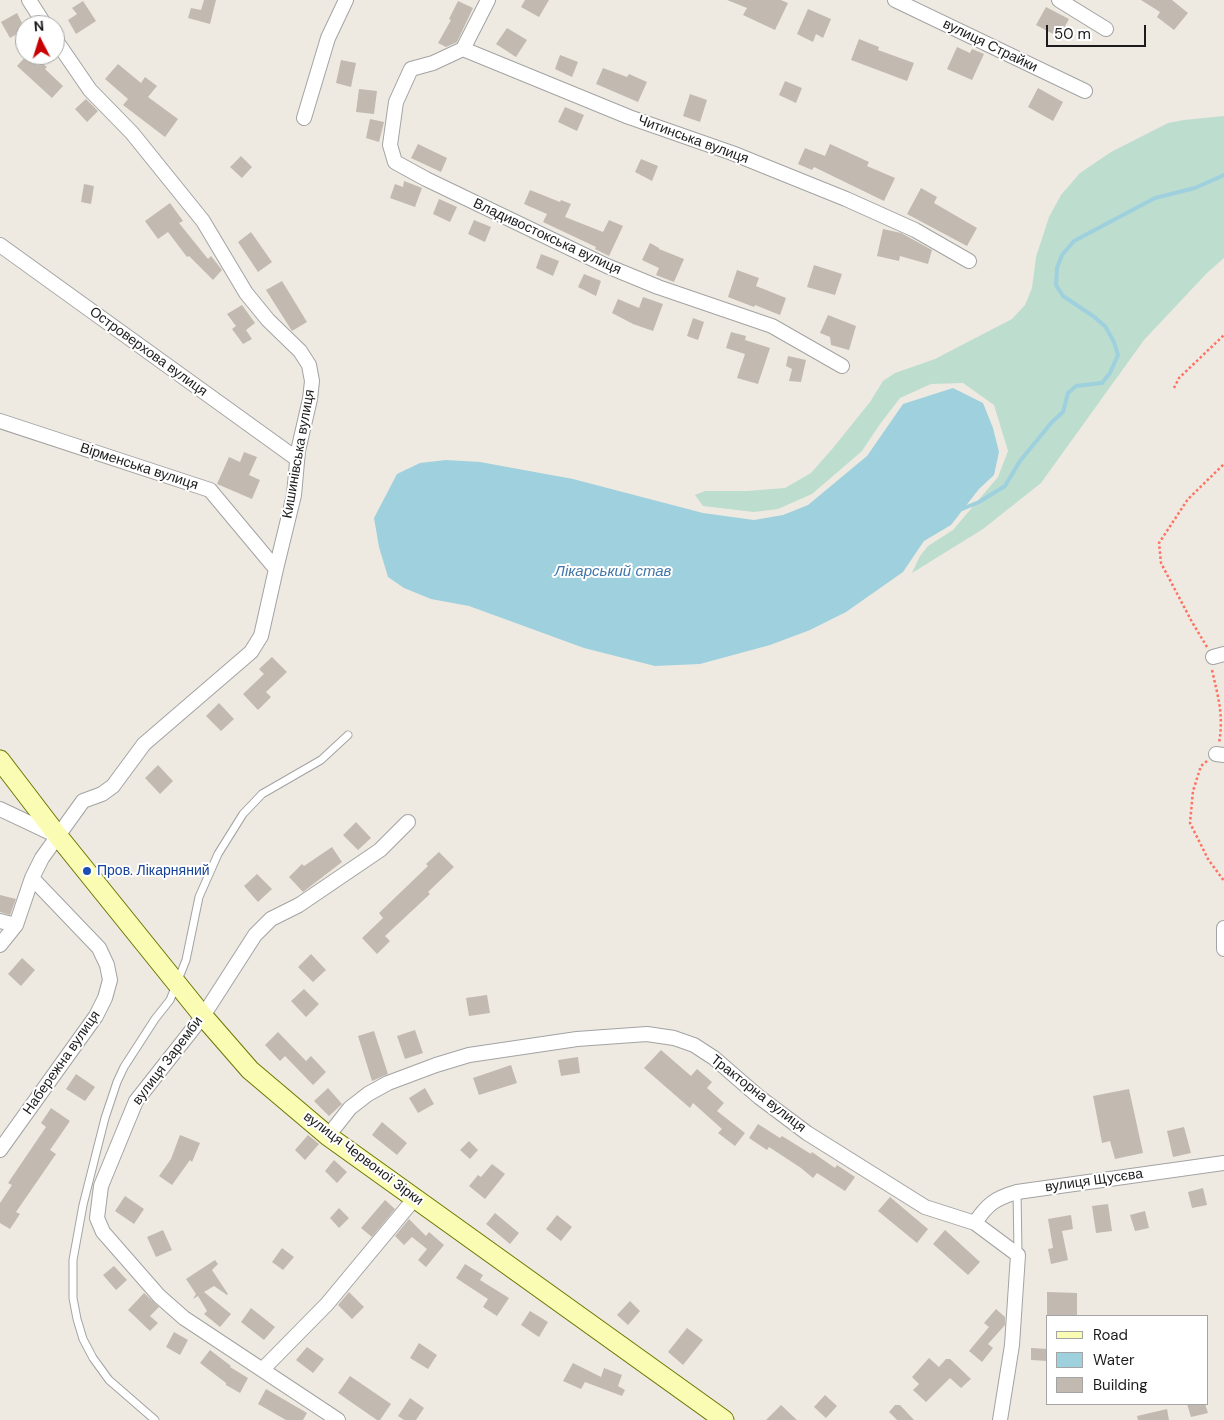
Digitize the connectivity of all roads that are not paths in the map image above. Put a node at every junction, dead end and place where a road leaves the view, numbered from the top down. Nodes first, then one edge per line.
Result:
1 (29, 0) edge
2 (346, 0) edge
3 (488, 0) edge
4 (895, 0) edge
5 (1059, 0) edge
6 (39, 15) edge
7 (1106, 29) dead end
8 (463, 49) junction
9 (65, 54) edge
10 (1085, 91) dead end
11 (304, 118) dead end
12 (0, 245) edge
13 (969, 261) dead end
14 (842, 366) dead end
15 (0, 421) edge
16 (297, 459) junction
17 (276, 568) junction
18 (348, 735) dead end
19 (0, 760) edge
20 (0, 809) edge
21 (408, 822) dead end
22 (58, 836) junction
23 (32, 878) junction
24 (0, 921) edge
25 (16, 925) junction
26 (1224, 928) edge
27 (0, 944) edge
28 (1224, 949) edge
29 (176, 983) junction
30 (203, 1016) junction
31 (328, 1136) junction
32 (0, 1150) edge
33 (1224, 1163) edge
34 (1017, 1190) junction
35 (415, 1198) junction
36 (975, 1223) junction
37 (1018, 1255) junction
38 (263, 1369) junction
39 (718, 1418) edge
40 (154, 1420) edge
41 (338, 1420) edge
42 (1000, 1420) edge

1 - 6 street
2 - 11 street
3 - 8 street
4 - 10 street, вулиця Страйки
5 - 7 street
8 - 13 street, Читинська вулиця
8 - 14 street, Владивостокська вулиця
9 - 16 street, Кишинівська вулиця
12 - 16 street, Островерхова вулиця
15 - 17 street, Вірменська вулиця
16 - 17 street, Кишинівська вулиця
17 - 22 street, Кишинівська вулиця
18 - 29 lane
19 - 22 street, вулиця Червоної Зірки
20 - 22 street
21 - 30 street, вулиця Заремби
22 - 23 street, Кишинівська вулиця
22 - 29 street, вулиця Червоної Зірки
23 - 25 street, Кишинівська вулиця
23 - 32 street, Набережна вулиця
24 - 25 street
25 - 27 street
26 - 28 street
29 - 30 street, вулиця Червоної Зірки
29 - 40 lane
30 - 31 street, вулиця Червоної Зірки
30 - 38 street, вулиця Заремби
31 - 35 street, вулиця Червоної Зірки
31 - 36 street, Тракторна вулиця
33 - 34 street, вулиця Щусєва
34 - 36 street, вулиця Щусєва
34 - 37 lane
35 - 38 street
35 - 39 street, вулиця Червоної Зірки
36 - 37 street, Тракторна вулиця
37 - 42 street
38 - 41 street, вулиця Заремби

